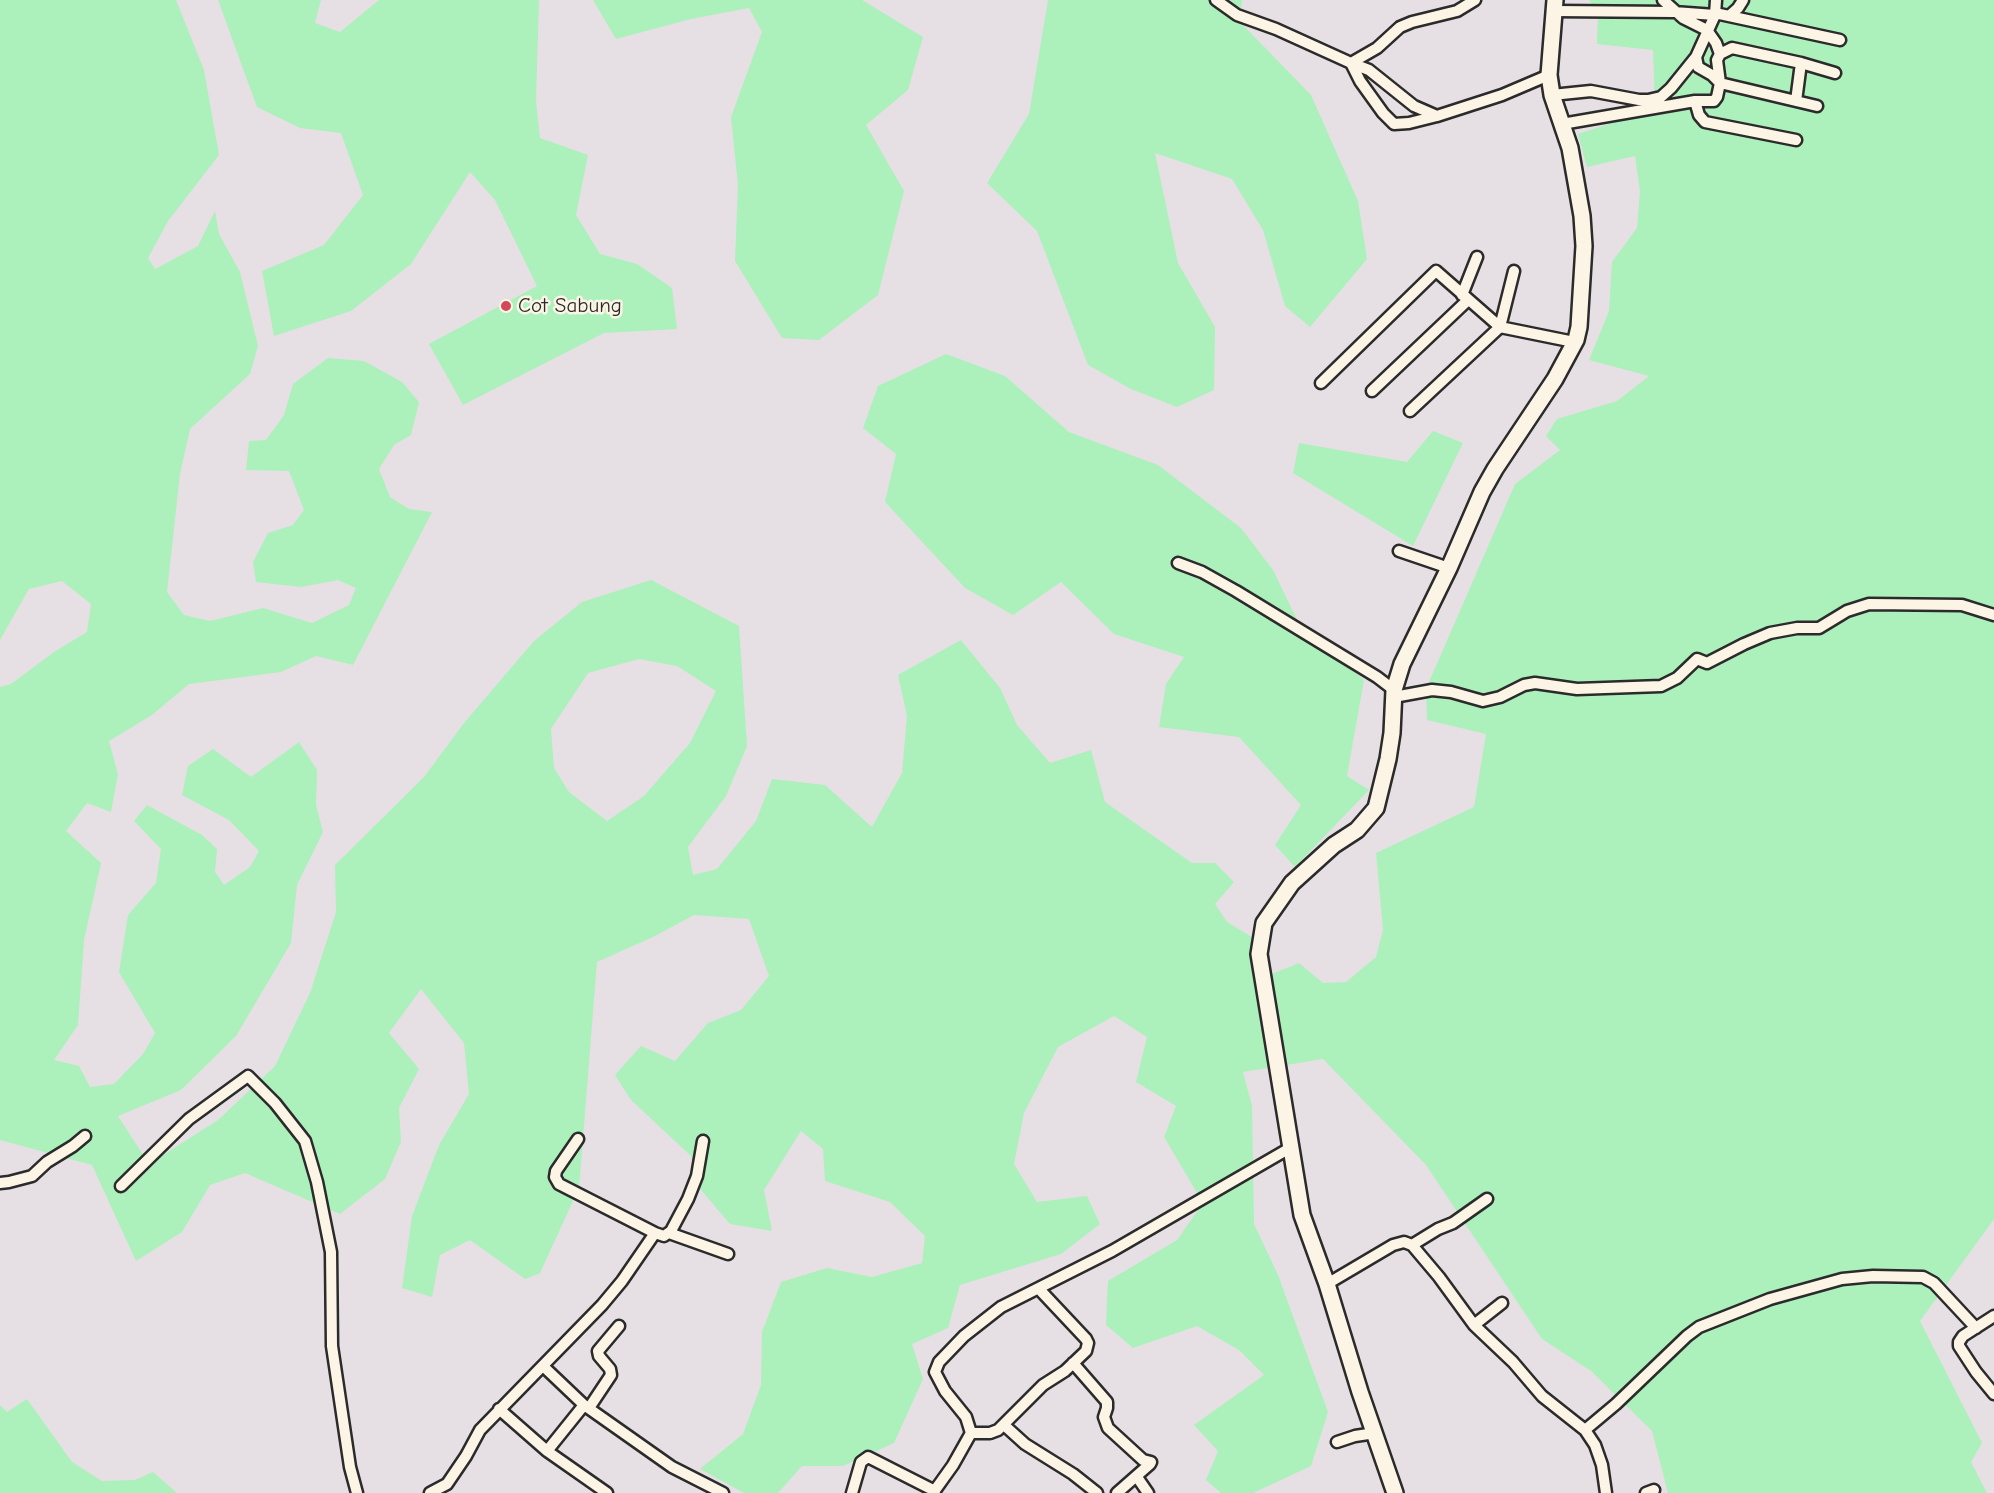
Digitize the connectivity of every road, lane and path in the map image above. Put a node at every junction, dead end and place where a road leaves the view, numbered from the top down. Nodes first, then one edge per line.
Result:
1 (1216, 0) edge
2 (1475, 0) edge
3 (1663, 0) edge
4 (1716, 0) edge
5 (1743, 0) edge
6 (1555, 6) edge
7 (1674, 12) junction
8 (1715, 14) junction
9 (1729, 16) junction
10 (1707, 30) junction
11 (1840, 40) dead end
12 (1720, 54) junction
13 (1696, 57) junction
14 (1352, 63) junction
15 (1801, 63) junction
16 (1835, 73) dead end
17 (1549, 75) junction
18 (1720, 83) junction
19 (1552, 95) junction
20 (1695, 101) junction
21 (1796, 101) junction
22 (1817, 106) dead end
23 (1437, 116) junction
24 (1562, 124) junction
25 (1796, 140) dead end
26 (1477, 257) dead end
27 (1514, 271) dead end
28 (1465, 297) junction
29 (1500, 327) junction
30 (1574, 342) junction
31 (1321, 383) dead end
32 (1372, 390) dead end
33 (1410, 411) dead end
34 (1399, 551) dead end
35 (1178, 563) dead end
36 (1449, 568) junction
37 (1994, 615) edge
38 (1394, 694) junction
39 (85, 1136) dead end
40 (578, 1139) dead end
41 (703, 1141) dead end
42 (1290, 1148) junction
43 (0, 1183) edge
44 (121, 1186) dead end
45 (1487, 1198) dead end
46 (655, 1233) junction
47 (669, 1233) junction
48 (1412, 1245) junction
49 (728, 1254) dead end
50 (1327, 1284) junction
51 (1039, 1289) junction
52 (1502, 1303) dead end
53 (1994, 1316) edge
54 (1474, 1325) junction
55 (619, 1326) dead end
56 (1976, 1328) junction
57 (1073, 1363) junction
58 (543, 1366) junction
59 (1994, 1394) edge
60 (587, 1406) junction
61 (499, 1409) junction
62 (1004, 1425) junction
63 (1585, 1430) junction
64 (971, 1433) junction
65 (1375, 1433) junction
66 (1337, 1442) dead end
67 (547, 1451) junction
68 (1137, 1477) junction
69 (934, 1492) edge
70 (357, 1493) edge
71 (430, 1493) edge
72 (607, 1493) edge
73 (723, 1493) edge
74 (852, 1493) edge
75 (1097, 1493) edge
76 (1117, 1493) edge
77 (1148, 1493) edge
78 (1395, 1493) edge
79 (1606, 1493) edge

1 - 14 street
2 - 14 street
3 - 7 street
4 - 8 street
5 - 9 street
6 - 7 street
6 - 17 street
7 - 8 street
7 - 10 street
8 - 9 street
8 - 10 street
9 - 11 street
10 - 12 street
10 - 13 street
12 - 15 street
12 - 18 street
13 - 18 street
13 - 19 street
14 - 23 street
14 - 23 street
15 - 16 street
15 - 21 street
17 - 19 street
17 - 23 street
18 - 20 street
18 - 21 street
19 - 24 street
20 - 24 street
20 - 25 street
21 - 22 street
24 - 30 street
26 - 28 street
27 - 29 street
28 - 29 street
28 - 31 street
28 - 32 street
29 - 30 street
29 - 33 street
30 - 36 street
34 - 36 street
35 - 38 street
36 - 38 street
37 - 38 street
38 - 42 street
39 - 43 street
40 - 46 street
41 - 47 street
42 - 50 street
42 - 51 street
44 - 70 street
45 - 48 street
46 - 47 street
46 - 58 street
47 - 49 street
48 - 50 street
48 - 54 street
50 - 65 street
51 - 57 street
51 - 64 street
52 - 54 street
53 - 56 street
54 - 63 street
55 - 60 street
56 - 59 street
56 - 63 street
57 - 62 street
57 - 68 street
58 - 60 street
58 - 61 street
60 - 67 street
60 - 73 street
61 - 67 street
61 - 71 street
62 - 64 street
62 - 75 street
63 - 79 street
64 - 69 street
65 - 66 street
65 - 78 street
67 - 72 street
68 - 76 street
68 - 77 street
69 - 74 street

